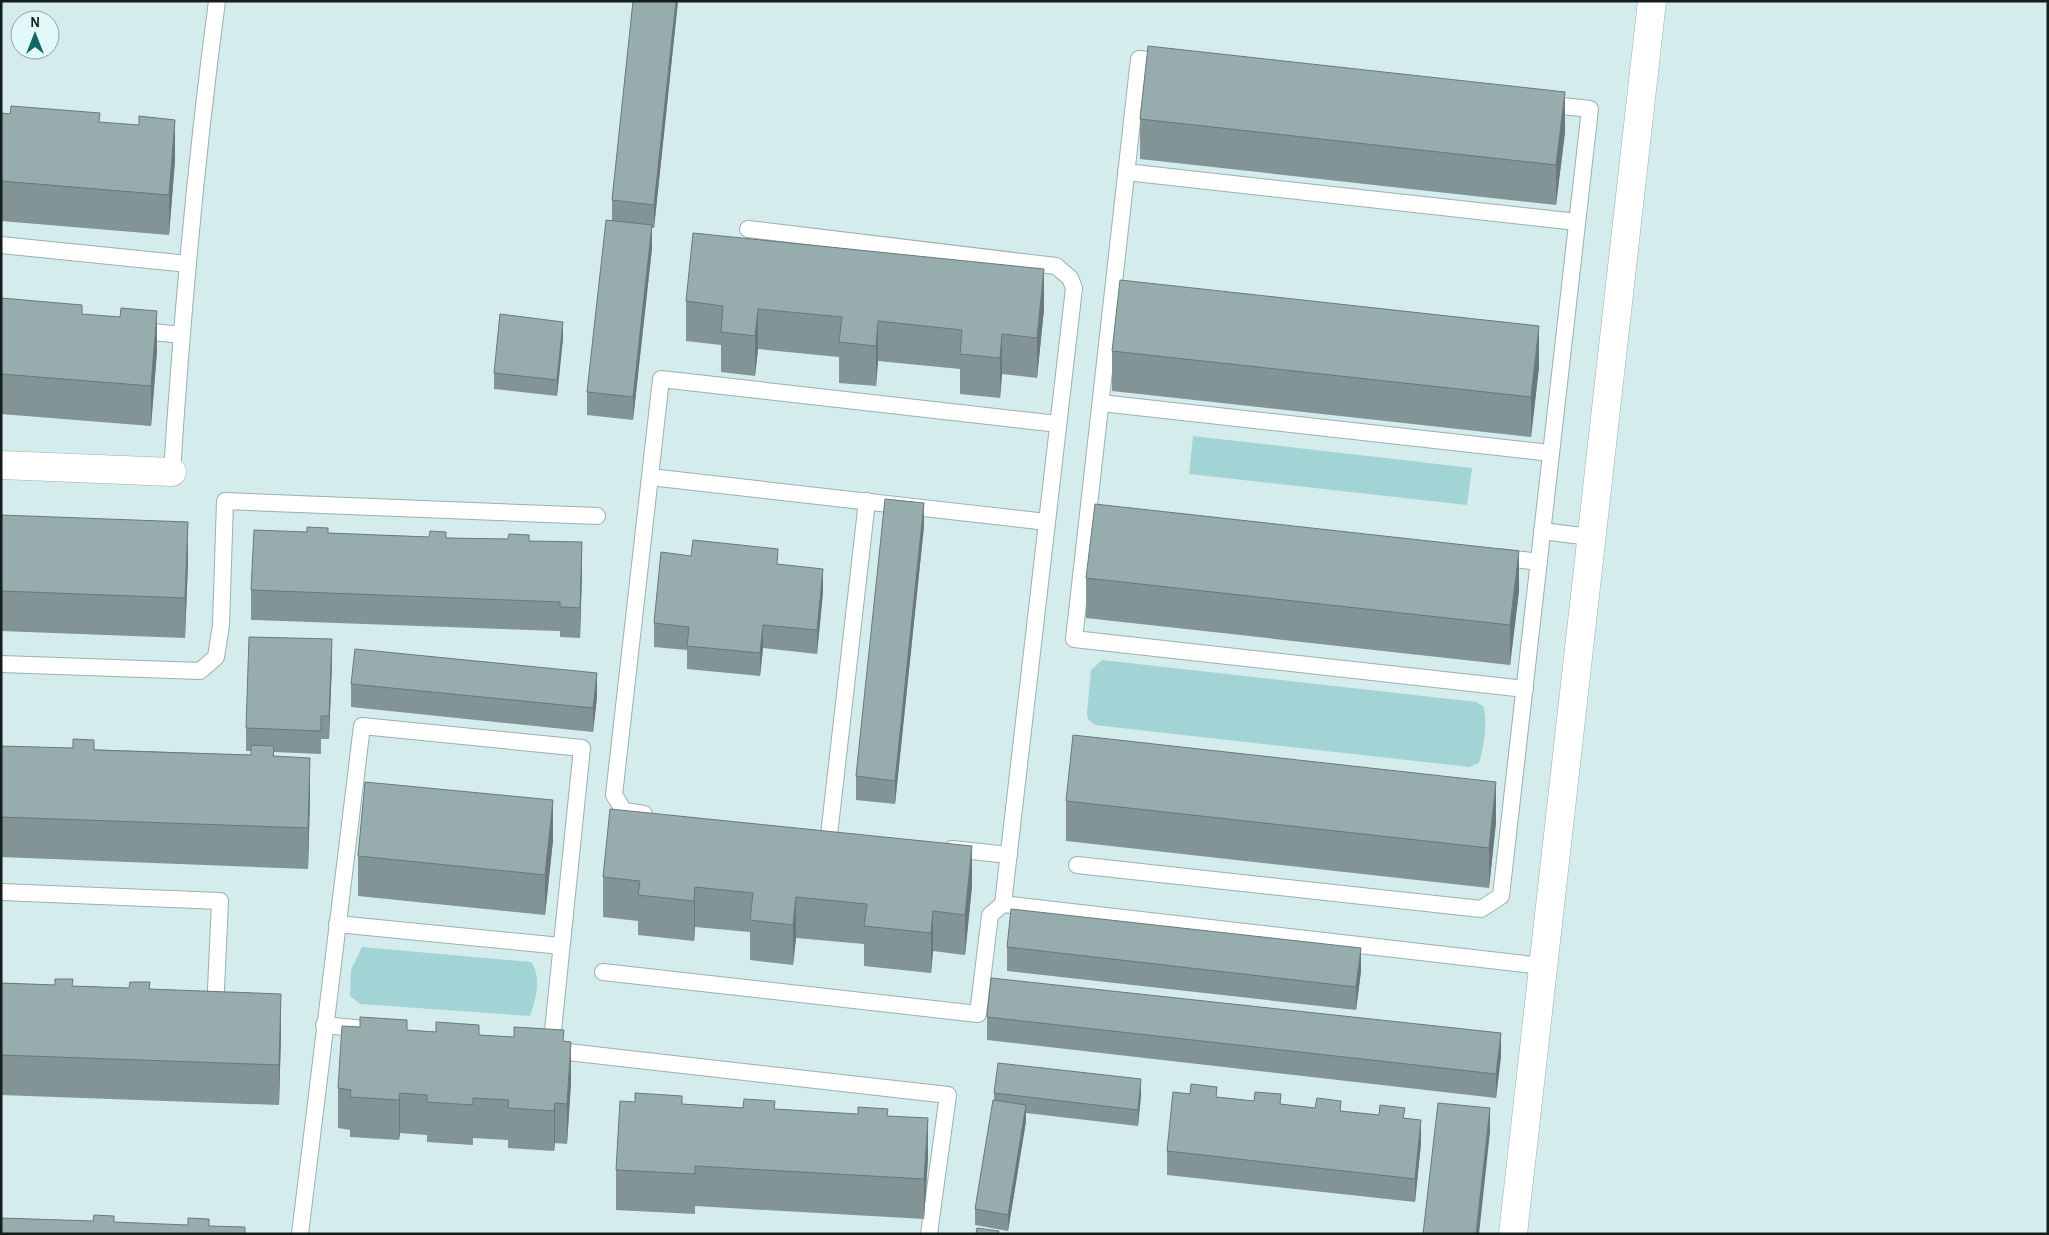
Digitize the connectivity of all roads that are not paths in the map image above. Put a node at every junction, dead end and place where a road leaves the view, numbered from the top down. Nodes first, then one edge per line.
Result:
1 (217, 1) edge
2 (1652, 1) edge
3 (1178, 64) edge
4 (1531, 102) edge
5 (1126, 172) junction
6 (1577, 222) junction
7 (748, 229) dead end
8 (1, 244) edge
9 (188, 264) junction
10 (114, 328) edge
11 (180, 335) junction
12 (1101, 404) junction
13 (1058, 424) junction
14 (1551, 453) junction
15 (1, 465) edge
16 (172, 472) joint
17 (650, 477) junction
18 (867, 501) junction
19 (1089, 512) junction
20 (1108, 514) edge
21 (596, 516) dead end
22 (1047, 522) junction
23 (1542, 531) junction
24 (1590, 536) junction
25 (1480, 555) edge
26 (1539, 562) junction
27 (1, 664) edge
28 (1525, 689) junction
29 (663, 816) edge
30 (810, 832) edge
31 (829, 835) junction
32 (848, 837) edge
33 (933, 846) edge
34 (1009, 855) junction
35 (1077, 865) dead end
36 (1, 892) edge
37 (1003, 904) junction
38 (337, 924) junction
39 (561, 946) junction
40 (1542, 966) junction
41 (603, 972) dead end
42 (196, 1011) edge
43 (324, 1025) junction
44 (383, 1032) edge
45 (531, 1048) edge
46 (551, 1050) junction
47 (300, 1234) edge
48 (929, 1234) edge
49 (1513, 1234) edge

1 - 9 lane
2 - 24 street
3 - 5 lane
4 - 6 lane
5 - 6 lane
5 - 12 lane
6 - 14 lane
7 - 13 lane
8 - 9 lane
9 - 11 lane
10 - 11 lane
11 - 16 lane
12 - 14 lane
12 - 19 lane
13 - 17 lane
13 - 22 lane
14 - 23 lane
15 - 16 street
17 - 18 lane
17 - 29 lane
18 - 22 lane
18 - 31 lane
19 - 20 lane
19 - 28 lane
21 - 27 lane
22 - 34 lane
23 - 24 lane
23 - 26 lane
24 - 40 street
25 - 26 lane
26 - 28 lane
28 - 35 lane
30 - 31 lane
31 - 32 lane
33 - 34 lane
34 - 37 lane
36 - 42 lane
37 - 40 lane
37 - 41 lane
38 - 39 lane
38 - 39 lane
38 - 43 lane
39 - 46 lane
40 - 49 street
43 - 44 lane
43 - 47 lane
45 - 46 lane
46 - 48 lane

